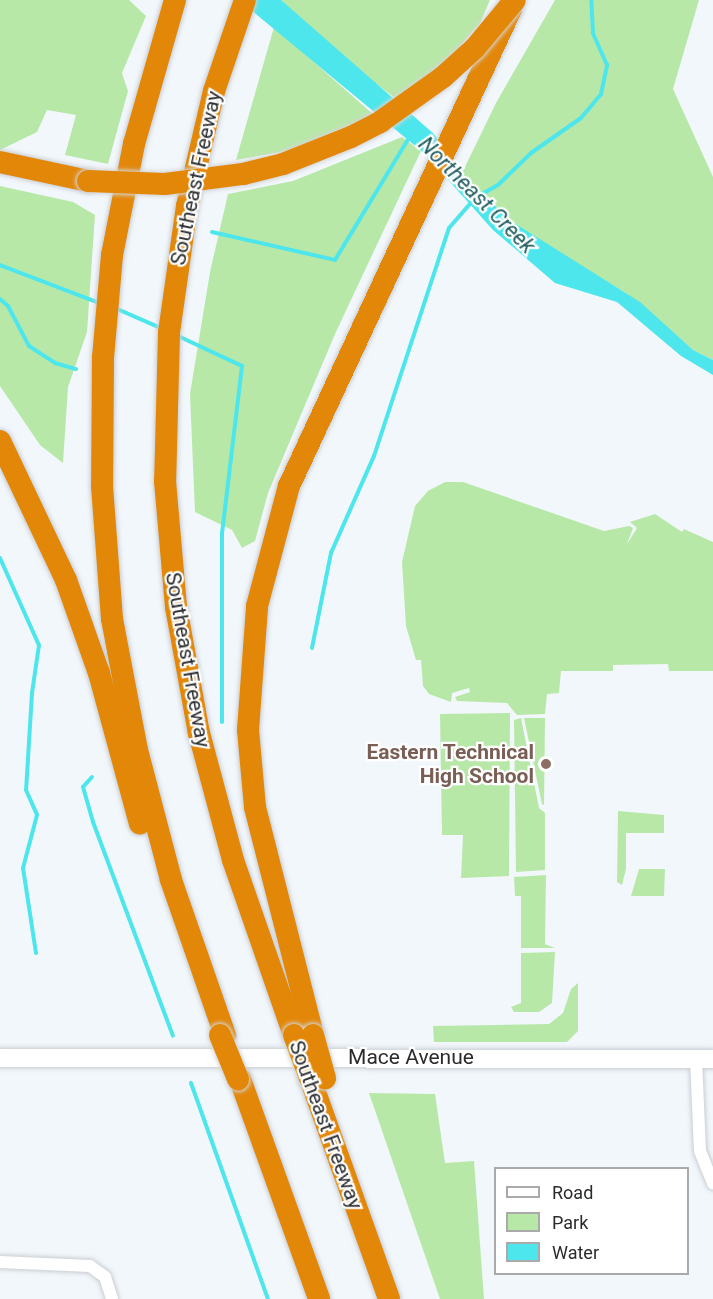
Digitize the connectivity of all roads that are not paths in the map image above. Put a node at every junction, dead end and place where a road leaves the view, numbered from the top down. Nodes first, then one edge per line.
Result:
1 (244, 0) edge
2 (515, 0) edge
3 (172, 6) edge
4 (0, 162) edge
5 (0, 441) edge
6 (222, 1035) junction
7 (303, 1035) junction
8 (0, 1058) edge
9 (705, 1059) edge
10 (713, 1183) edge
11 (0, 1262) edge
12 (112, 1299) edge
13 (319, 1299) edge
14 (389, 1299) edge

1 - 7 highway, Southeast Freeway
2 - 4 highway, bridge
2 - 7 highway
3 - 6 highway
5 - 6 highway
6 - 13 highway, bridge
7 - 14 highway, bridge
8 - 9 main road, Mace Avenue
9 - 10 street
11 - 12 street

